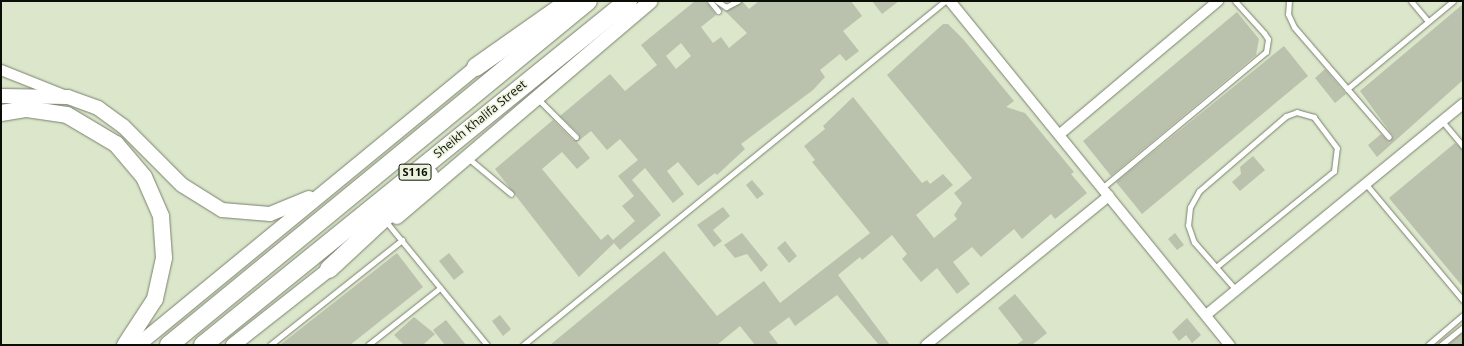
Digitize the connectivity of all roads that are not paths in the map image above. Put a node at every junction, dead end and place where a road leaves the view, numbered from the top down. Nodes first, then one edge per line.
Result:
1 (554, 1) edge
2 (570, 1) edge
3 (588, 1) edge
4 (628, 1) edge
5 (651, 1) edge
6 (710, 1) edge
7 (717, 1) edge
8 (738, 1) edge
9 (944, 1) edge
10 (950, 1) edge
11 (1218, 1) edge
12 (1235, 1) edge
13 (1289, 1) edge
14 (1412, 1) edge
15 (1453, 1) edge
16 (718, 10) dead end
17 (1428, 21) junction
18 (476, 67) junction
19 (1, 70) edge
20 (1347, 89) junction
21 (1, 96) edge
22 (68, 97) junction
23 (537, 98) junction
24 (1463, 104) edge
25 (1, 113) edge
26 (1442, 121) junction
27 (465, 132) junction
28 (1060, 134) junction
29 (576, 137) dead end
30 (1388, 137) dead end
31 (1463, 146) edge
32 (467, 157) junction
33 (358, 167) junction
34 (1365, 183) junction
35 (1106, 192) junction
36 (511, 194) dead end
37 (388, 224) junction
38 (402, 240) junction
39 (1216, 267) junction
40 (329, 270) junction
41 (440, 288) junction
42 (1236, 290) junction
43 (1463, 300) edge
44 (1206, 315) junction
45 (1463, 316) edge
46 (1463, 327) edge
47 (125, 345) edge
48 (138, 345) edge
49 (169, 345) edge
50 (203, 345) edge
51 (233, 345) edge
52 (270, 345) edge
53 (368, 345) edge
54 (486, 345) edge
55 (523, 345) edge
56 (926, 345) edge
57 (1230, 345) edge
58 (1428, 345) edge
59 (1442, 345) edge

1 - 18 main road
2 - 18 highway
3 - 49 highway, Sheikh Khalifa Street / S116
4 - 27 highway, Sheikh Khalifa Street / S116
5 - 23 main road
6 - 16 lane
7 - 8 lane
9 - 55 lane
10 - 28 street
11 - 28 street
12 - 35 lane
13 - 20 lane
14 - 17 lane
15 - 17 lane
17 - 20 lane
18 - 33 main road
19 - 22 street
20 - 30 lane
21 - 22 main road
22 - 33 main road
23 - 29 lane
23 - 32 main road
24 - 26 street
25 - 47 main road
26 - 31 lane
26 - 34 street
27 - 40 highway
27 - 50 highway, Sheikh Khalifa Street / S116
28 - 35 street
32 - 36 lane
32 - 37 main road
33 - 48 main road
34 - 42 street
34 - 43 lane
35 - 44 street
35 - 56 street
37 - 38 lane
37 - 40 main road
38 - 41 lane
38 - 52 lane
39 - 39 lane
39 - 42 lane
40 - 51 main road
41 - 53 lane
41 - 54 lane
42 - 44 street
44 - 57 street
45 - 58 lane
46 - 59 lane

